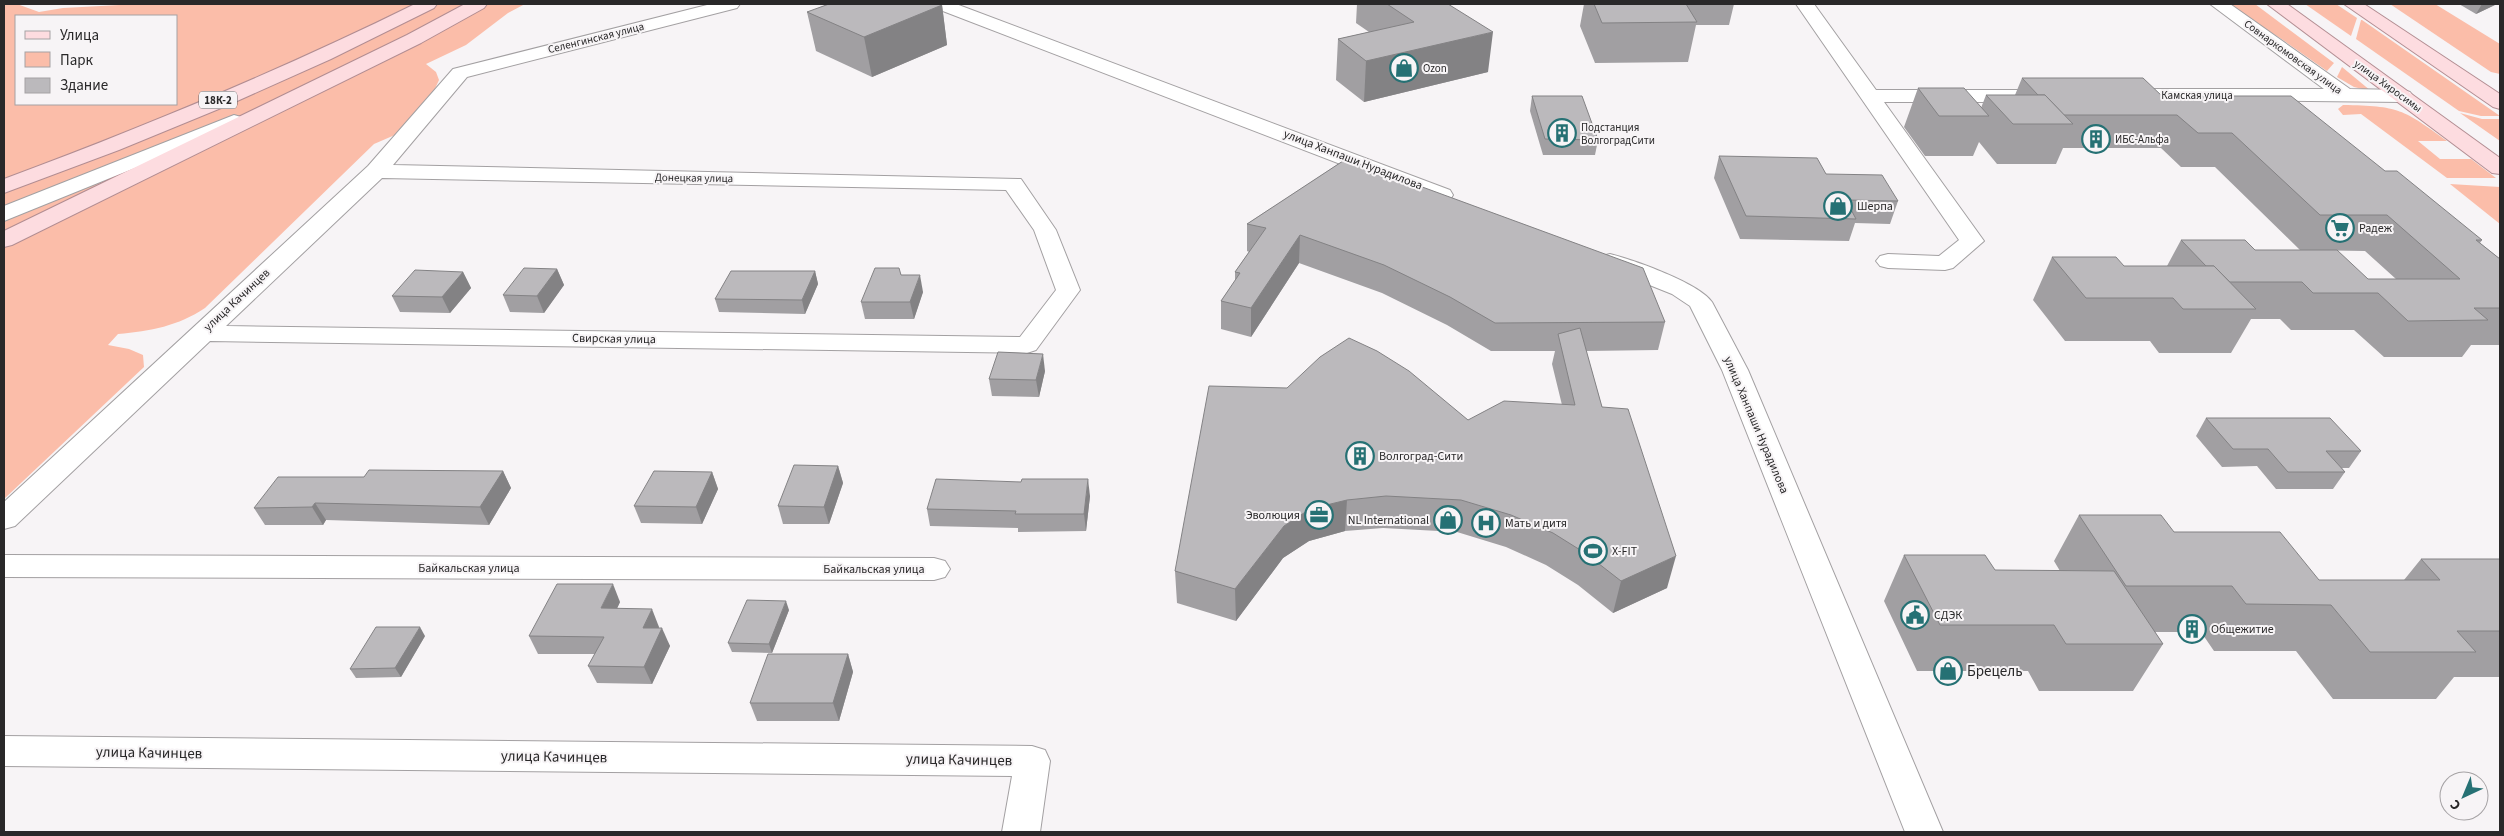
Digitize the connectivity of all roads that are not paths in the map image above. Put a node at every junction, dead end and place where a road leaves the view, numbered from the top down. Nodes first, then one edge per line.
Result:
1 (428, 4) edge
2 (478, 4) edge
3 (731, 4) edge
4 (941, 4) edge
5 (1805, 4) edge
6 (2219, 4) edge
7 (2276, 4) edge
8 (2353, 4) edge
9 (460, 73) joint
10 (296, 95) junction
11 (2345, 95) junction
12 (1870, 96) junction
13 (2038, 96) edge
14 (2107, 96) edge
15 (2402, 96) junction
16 (2500, 103) edge
17 (2500, 168) edge
18 (376, 171) junction
19 (4, 186) edge
20 (1460, 202) edge
21 (4, 214) edge
22 (4, 240) edge
23 (1589, 252) edge
24 (1888, 261) dead end
25 (201, 333) junction
26 (1028, 345) joint
27 (4, 519) edge
28 (4, 566) edge
29 (934, 569) dead end
30 (4, 752) edge
31 (1021, 832) edge
32 (1924, 832) edge

1 - 19 main road, 18К-2
2 - 10 main road, 18К-2
3 - 9 street, Селенгинская улица
4 - 20 street, улица Ханпаши Нурадилова
5 - 12 street
6 - 11 street, Совнаркомовская улица
7 - 15 main road, улица Хиросимы
8 - 16 main road
9 - 18 street, улица Качинцев
10 - 21 street
10 - 22 main road, 18К-2
11 - 14 street, Камская улица
11 - 15 street, Совнаркомовская улица
12 - 13 street
12 - 24 street
15 - 17 main road, улица Хиросимы
18 - 25 street, улица Качинцев
18 - 26 street, Донецкая улица
23 - 32 street, улица Ханпаши Нурадилова
25 - 26 street, Свирская улица
25 - 27 street, улица Качинцев
28 - 29 street, Байкальская улица
30 - 31 street, улица Качинцев

